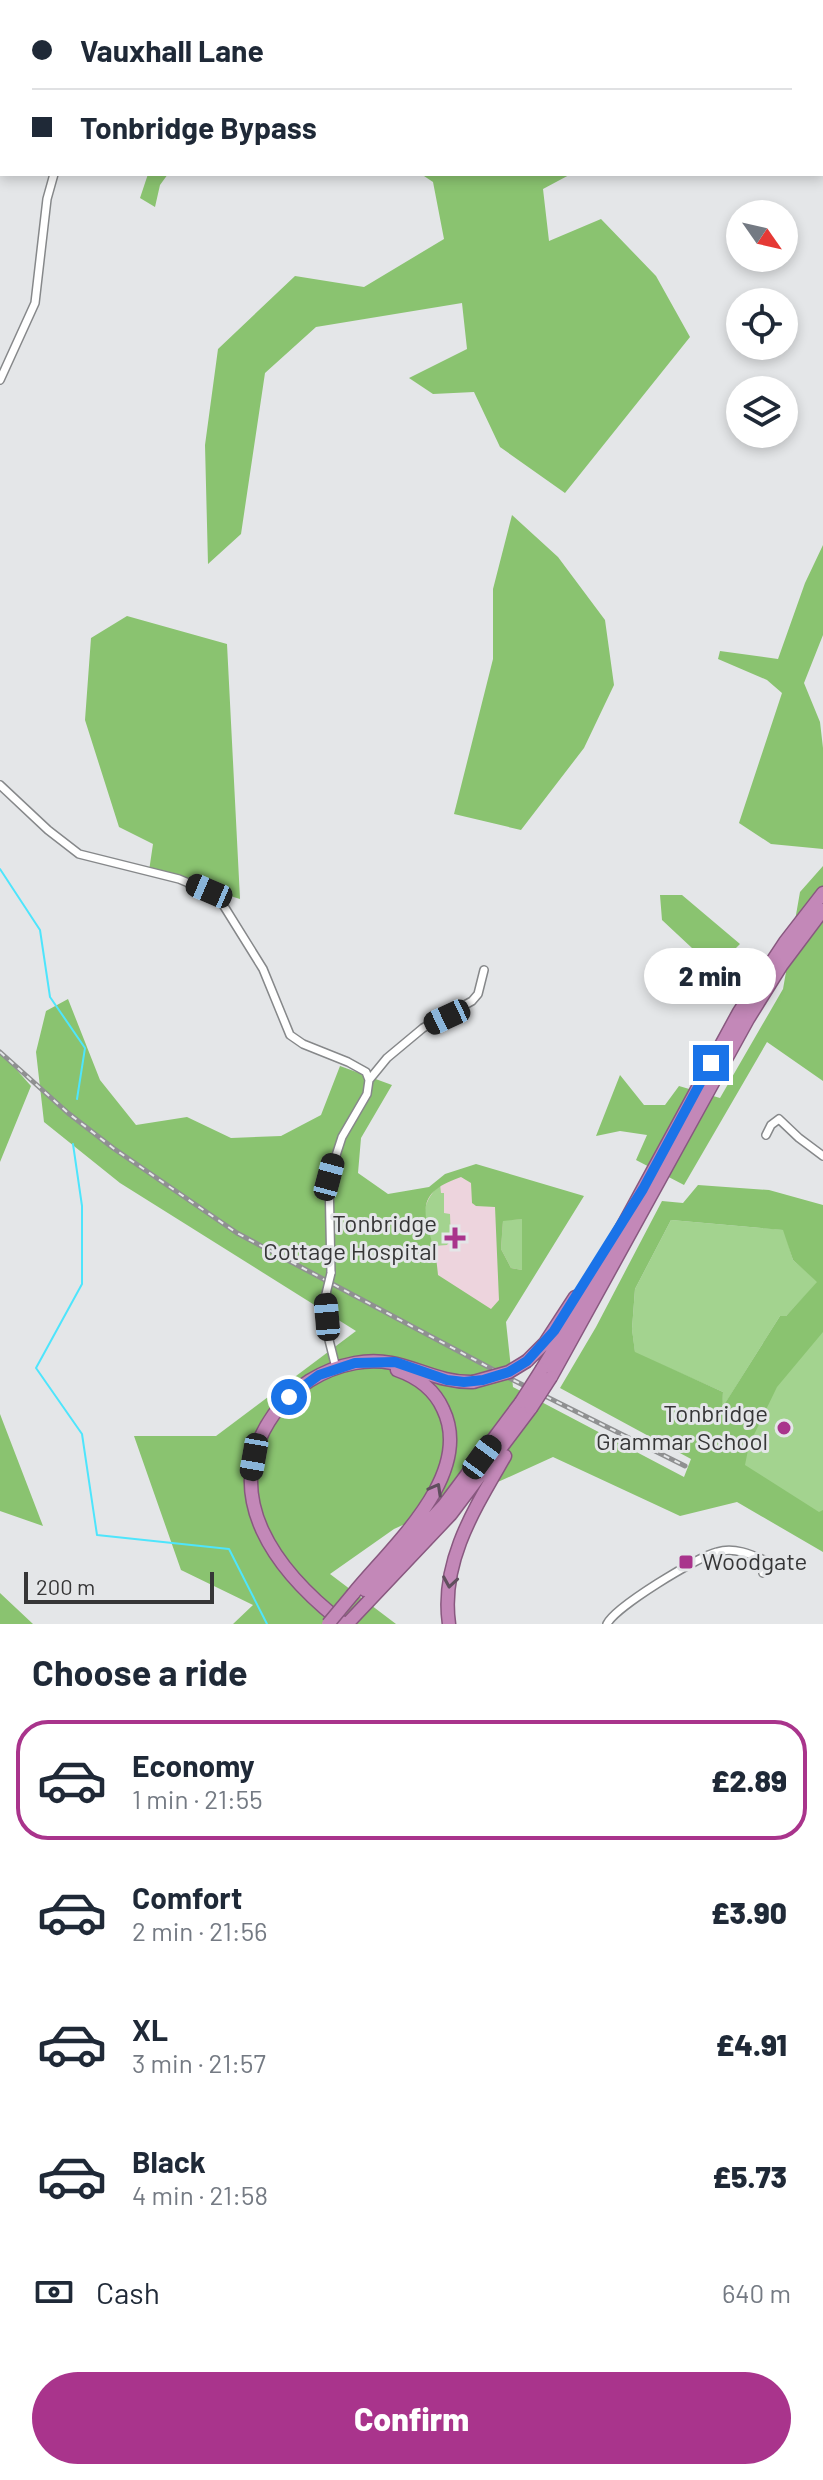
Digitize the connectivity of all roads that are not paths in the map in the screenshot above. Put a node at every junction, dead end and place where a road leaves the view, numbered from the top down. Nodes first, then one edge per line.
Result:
1 (53, 176) edge
2 (0, 380) edge
3 (0, 785) edge
4 (823, 893) edge
5 (823, 910) edge
6 (484, 970) dead end
7 (369, 1080) junction
8 (773, 1110) dead end
9 (779, 1119) junction
10 (766, 1135) dead end
11 (823, 1156) edge
12 (643, 1189) junction
13 (373, 1362) junction
14 (336, 1368) junction
15 (547, 1373) junction
16 (527, 1407) junction
17 (763, 1573) dead end
18 (358, 1600) junction
19 (329, 1624) edge
20 (346, 1624) edge
21 (449, 1624) edge
22 (607, 1624) edge

1 - 2 street
3 - 7 street
4 - 12 highway
5 - 15 highway
6 - 7 street
7 - 14 street, bridge
8 - 9 street
9 - 10 street
9 - 11 street
12 - 13 highway, bridge
12 - 15 highway
13 - 14 highway
18 -> 13 highway
14 - 20 highway
15 - 16 highway, bridge
16 - 18 highway
16 -> 21 highway
17 - 22 street
18 - 19 highway, bridge
18 - 20 highway

